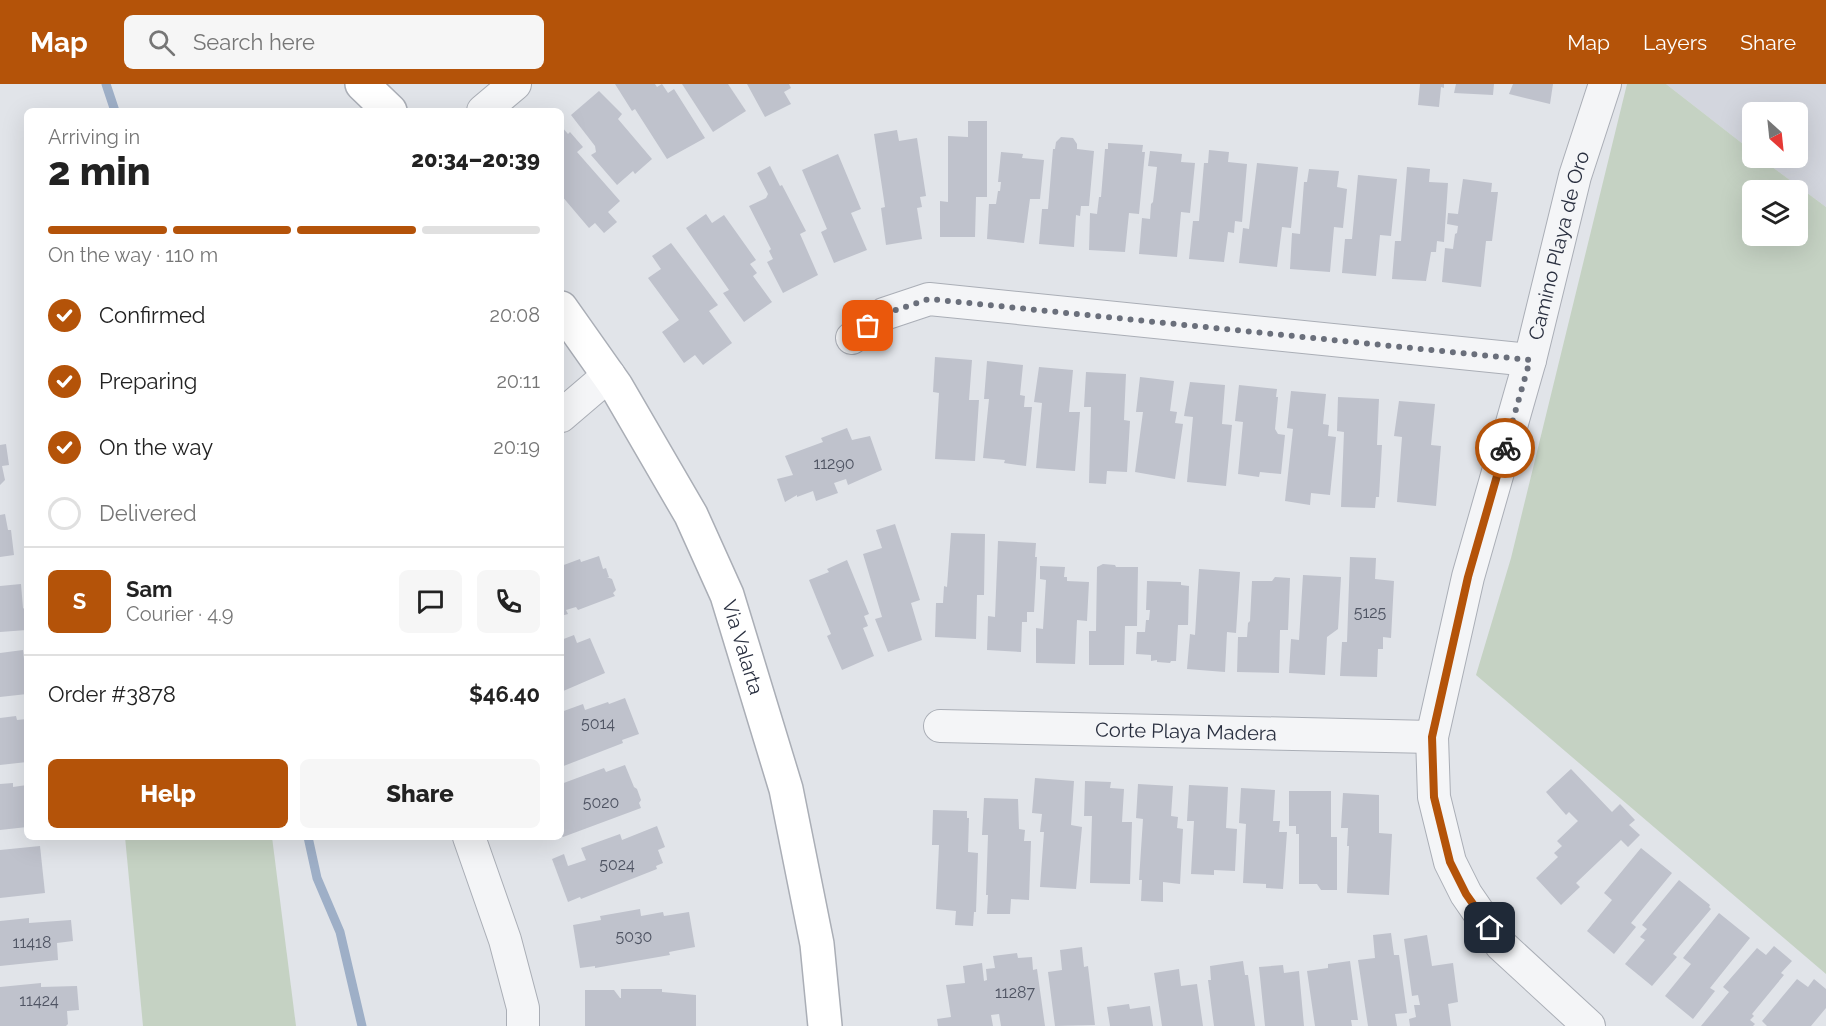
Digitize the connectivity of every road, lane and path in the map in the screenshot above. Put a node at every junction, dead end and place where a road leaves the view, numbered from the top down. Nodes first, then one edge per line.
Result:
1 (362, 84) edge
2 (515, 84) edge
3 (1605, 84) edge
4 (387, 108) edge
5 (487, 108) edge
6 (564, 312) edge
7 (852, 338) dead end
8 (1530, 360) junction
9 (609, 375) junction
10 (564, 413) edge
11 (940, 726) dead end
12 (1432, 737) junction
13 (470, 840) edge
14 (1586, 1025) edge
15 (523, 1026) edge
16 (825, 1026) edge

1 - 4 main road
2 - 5 street
3 - 8 street, Camino Playa de Oro
6 - 9 main road, Via Valarta
7 - 8 street
8 - 12 street, Camino Playa de Oro
9 - 10 street
9 - 16 main road, Via Valarta
11 - 12 street, Corte Playa Madera
12 - 14 street, Camino Playa de Oro
13 - 15 street

